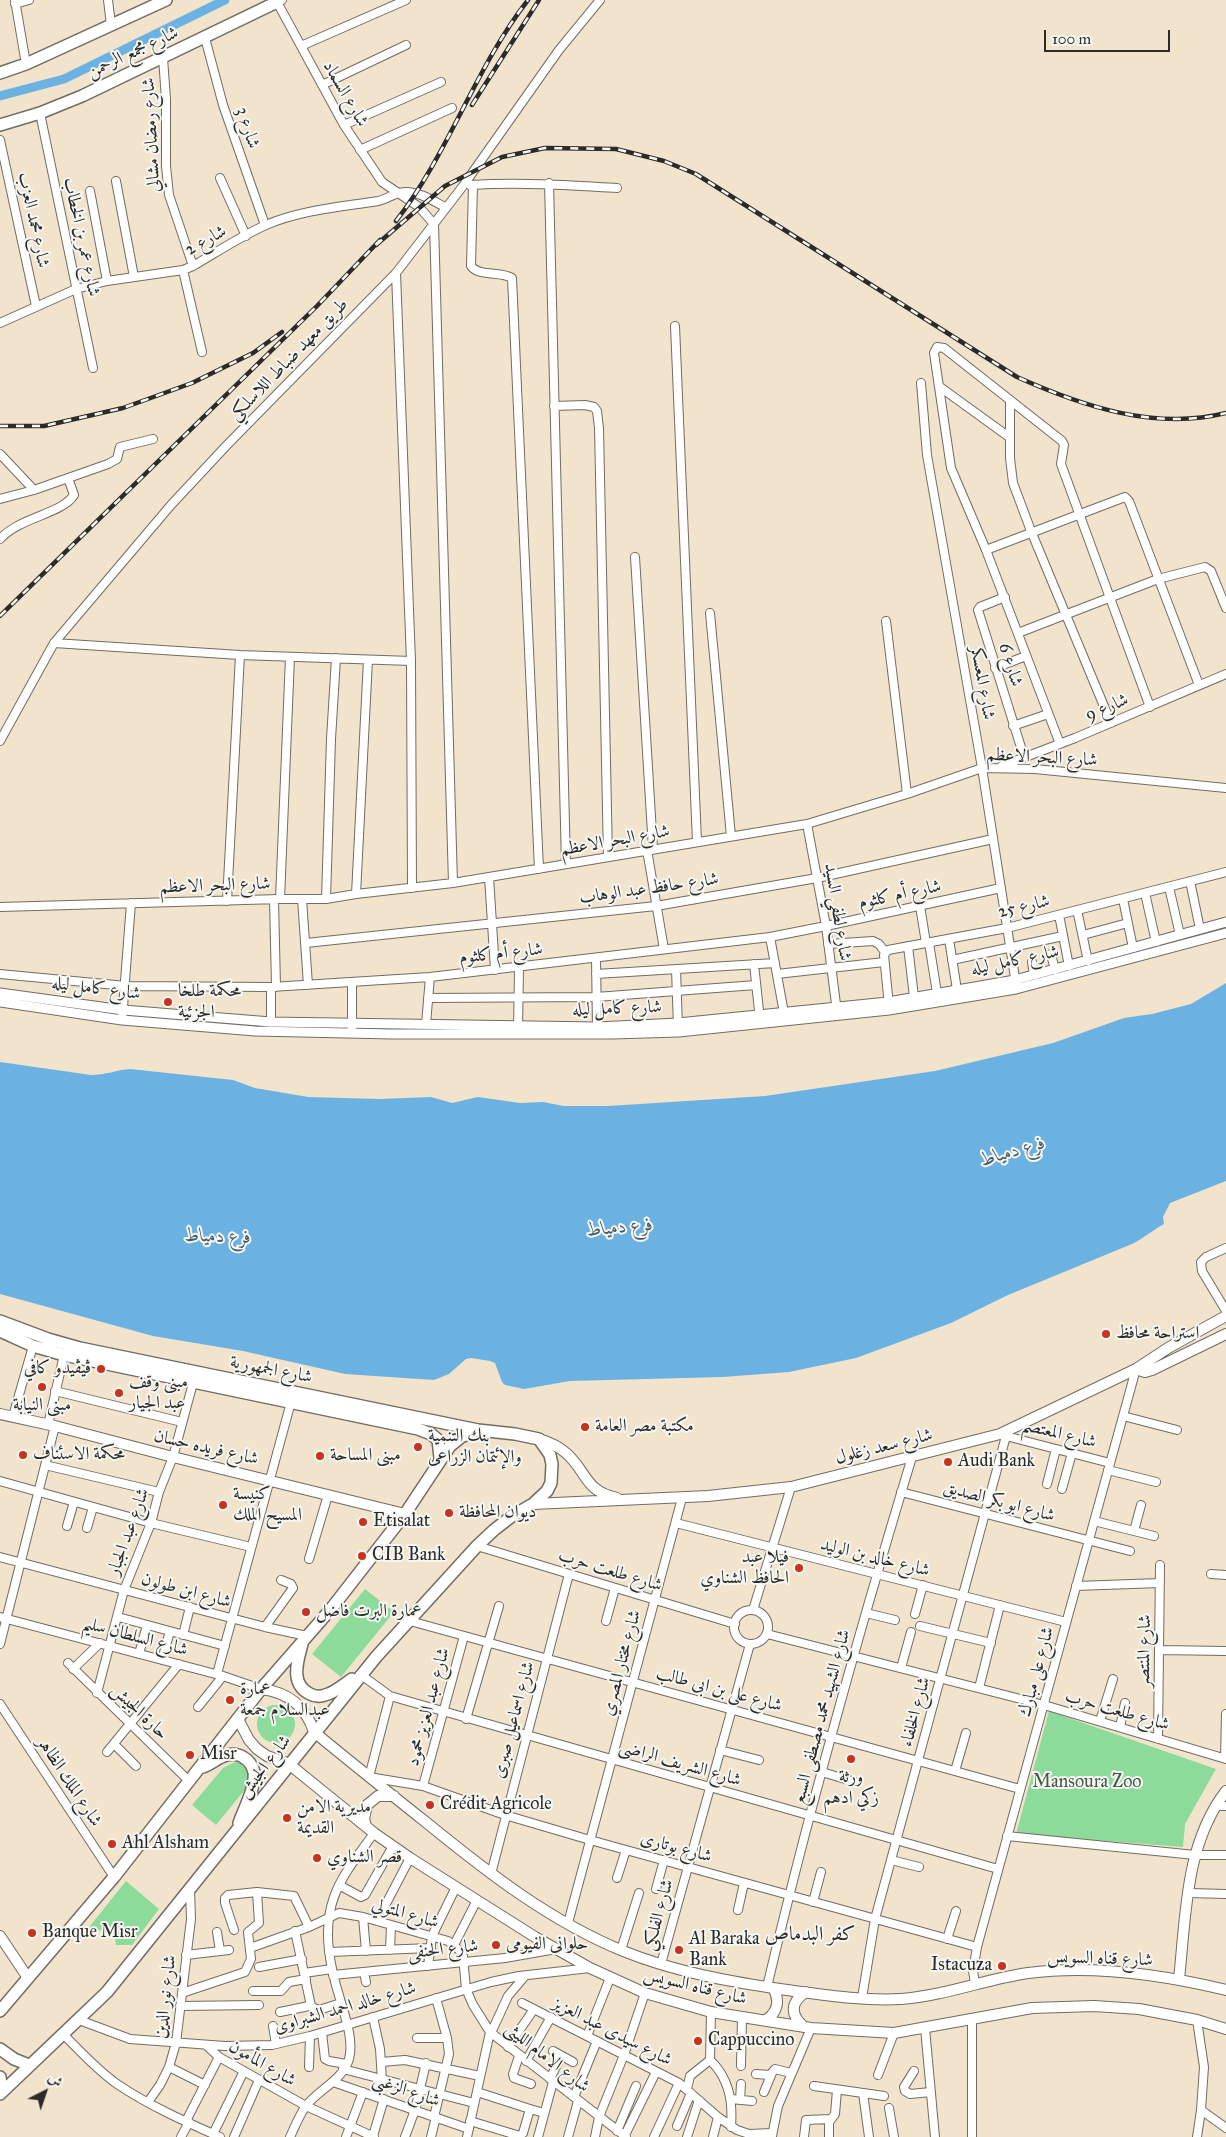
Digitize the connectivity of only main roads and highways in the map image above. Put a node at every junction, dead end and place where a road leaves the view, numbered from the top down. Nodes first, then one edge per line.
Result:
1 (166, 0) edge
2 (278, 1) edge
3 (146, 4) edge
4 (0, 73) edge
5 (0, 125) edge
6 (1226, 1316) edge
7 (0, 1321) edge
8 (0, 1331) edge
9 (1226, 1334) edge
10 (1136, 1369) junction
11 (0, 1416) edge
12 (478, 1430) junction
13 (539, 1439) junction
14 (440, 1458) junction
15 (586, 1479) junction
16 (625, 1500) junction
17 (578, 1503) junction
18 (533, 1504) junction
19 (405, 1514) junction
20 (305, 1639) junction
21 (360, 1674) junction
22 (261, 1689) junction
23 (238, 1719) junction
24 (314, 1732) junction
25 (289, 1764) junction
26 (200, 1769) junction
27 (1226, 1791) edge
28 (394, 1796) junction
29 (1221, 1806) edge
30 (370, 1829) junction
31 (237, 1830) junction
32 (0, 1936) edge
33 (28, 1978) junction
34 (1179, 1979) junction
35 (770, 1988) junction
36 (1226, 1990) edge
37 (806, 1992) junction
38 (0, 2011) edge
39 (766, 2020) junction
40 (808, 2027) junction
41 (1226, 2029) edge
42 (0, 2049) edge
43 (29, 2065) junction
44 (0, 2077) edge
45 (1, 2093) edge

1 - 3 main road
2 - 5 main road, شارع مجمع الرحمن
3 - 4 main road
6 - 10 main road, شارع سعد زغلول
7 - 12 main road, شارع الجمهورية
8 - 14 main road, شارع الجمهورية
9 - 10 main road, شارع سعد زغلول
10 - 16 main road, شارع سعد زغلول
11 - 19 main road, شارع فريده حسان
12 - 13 main road, شارع الجمهورية
12 - 14 main road
13 - 15 main road, شارع سعد زغلول
13 - 18 main road, شارع الجيش
14 - 19 main road
15 - 16 main road, شارع سعد زغلول
15 - 17 main road
16 - 17 main road, شارع سعد زغلول
17 - 18 main road, شارع سعد زغلول
18 - 21 main road, شارع الجيش
19 - 20 main road
20 - 21 main road
20 - 22 main road
21 - 24 main road, شارع الجيش
22 - 23 main road
22 - 24 main road, شارع قناه السويس
23 - 25 main road, شارع قناه السويس
23 - 26 main road
24 - 25 main road, شارع الجيش
24 - 28 main road, شارع قناه السويس
25 - 30 main road, شارع قناه السويس
25 - 31 main road, شارع الجيش
26 - 31 main road
26 - 33 main road
27 - 29 main road
28 - 30 main road
28 - 35 main road, شارع قناه السويس
29 - 34 main road
30 - 39 main road, شارع قناه السويس
31 - 43 main road, شارع الجيش
32 - 33 main road
33 - 38 main road
34 - 36 main road, شارع قناه السويس
34 - 37 main road, شارع قناه السويس
35 - 37 main road, شارع قناه السويس
35 - 39 main road
37 - 40 main road
39 - 40 main road, شارع قناه السويس
40 - 41 main road, شارع قناه السويس
42 - 43 main road
43 - 45 main road, شارع الجيش
44 - 45 main road

